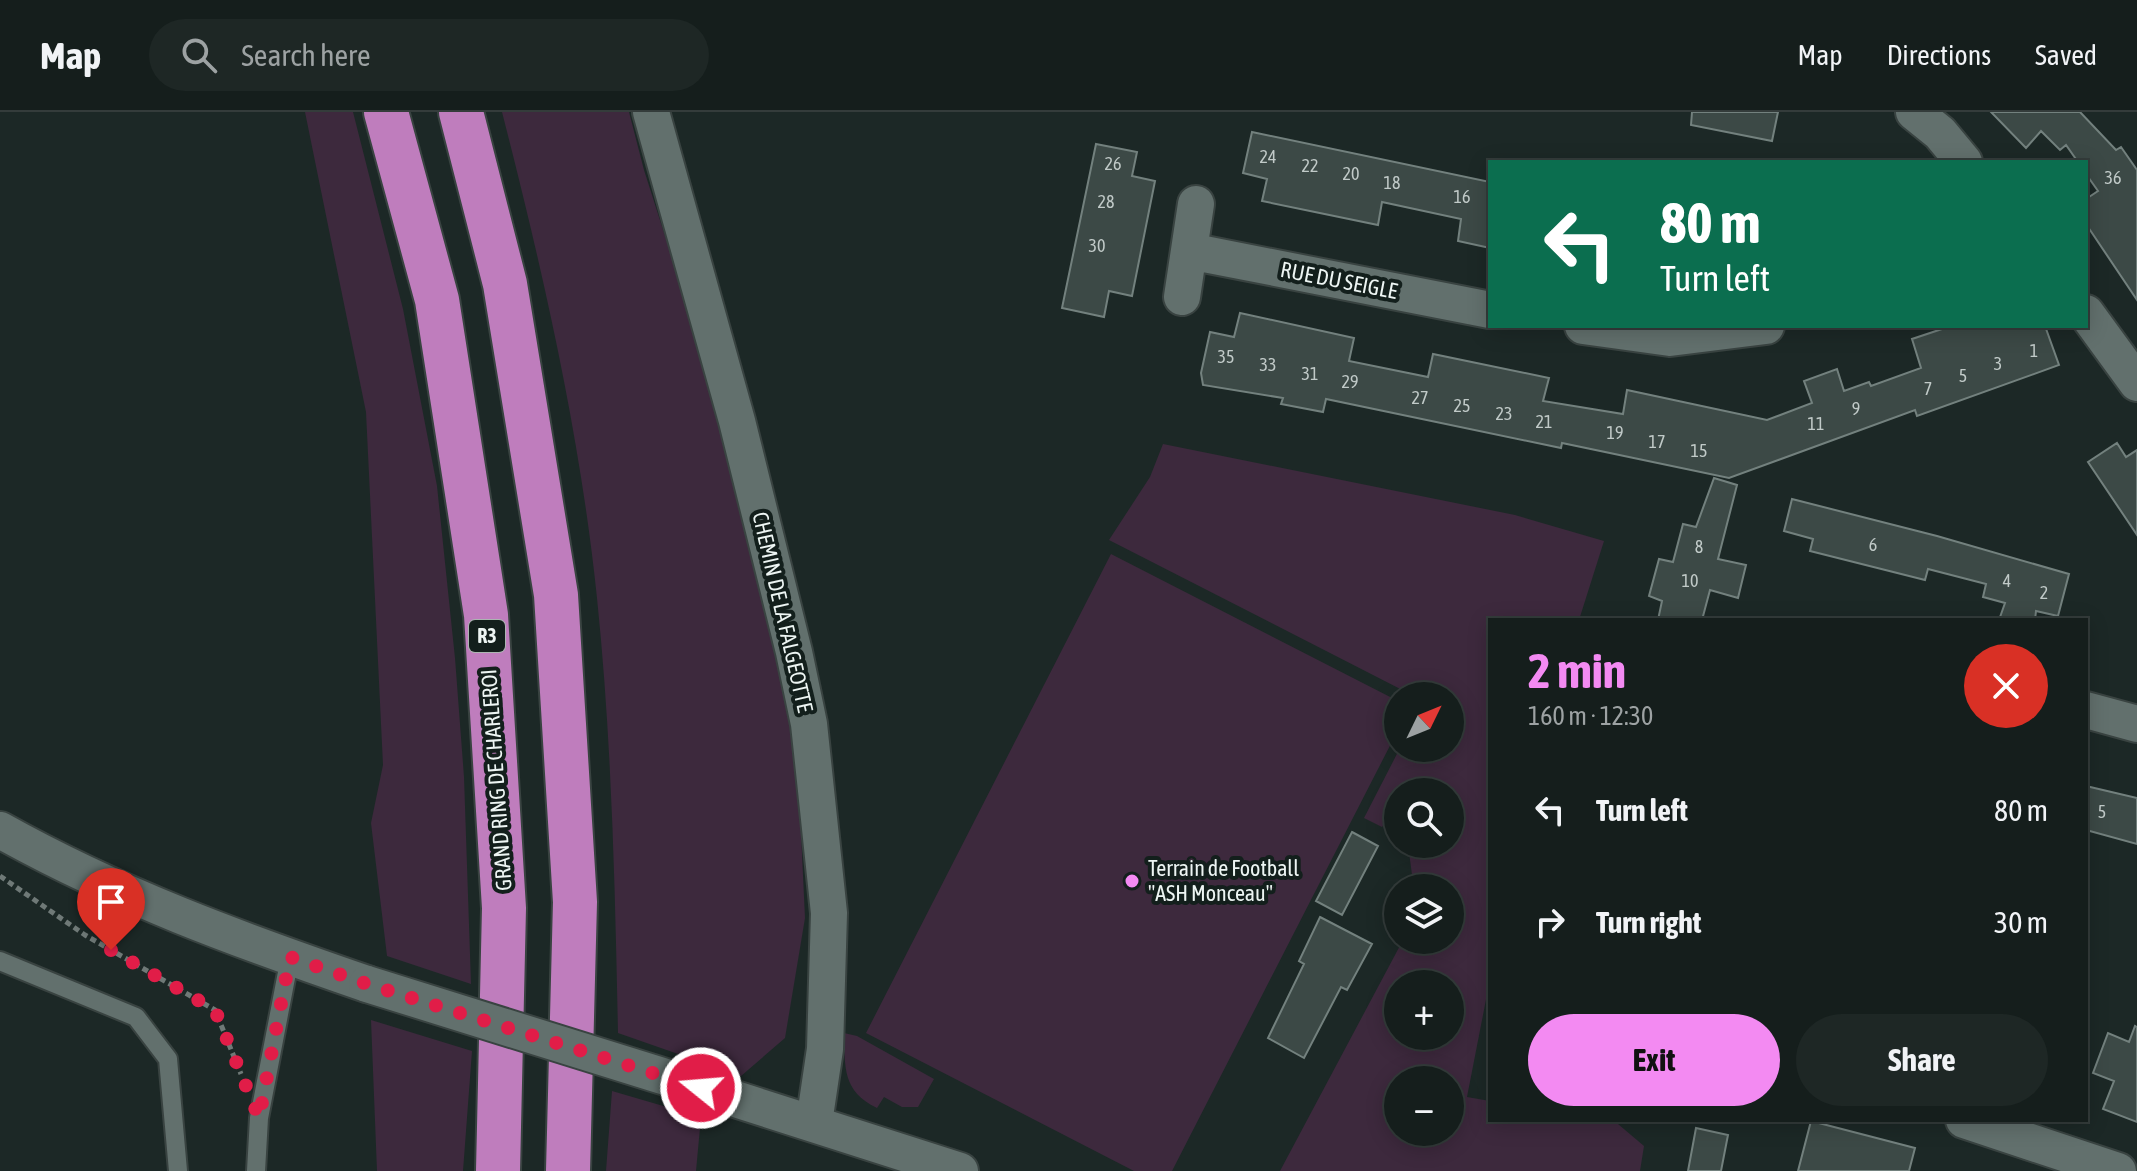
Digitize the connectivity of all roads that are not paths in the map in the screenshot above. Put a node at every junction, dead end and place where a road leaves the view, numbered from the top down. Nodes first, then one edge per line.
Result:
1 (386, 112) edge
2 (461, 112) edge
3 (651, 112) edge
4 (1914, 112) edge
5 (1962, 160) edge
6 (1196, 204) dead end
7 (1189, 251) junction
8 (1182, 297) dead end
9 (1488, 310) edge
10 (2088, 316) edge
11 (1598, 328) edge
12 (1750, 328) edge
13 (2137, 383) edge
14 (2088, 711) edge
15 (2137, 724) edge
16 (0, 830) edge
17 (290, 957) junction
18 (0, 961) edge
19 (1970, 1122) edge
20 (814, 1123) junction
21 (178, 1171) edge
22 (256, 1171) edge
23 (498, 1171) edge
24 (568, 1171) edge
25 (960, 1171) edge
26 (2118, 1171) edge

1 - 23 highway, GRAND RING DE CHARLEROI / R3
2 - 24 highway
3 - 20 street, CHEMIN DE LA FALGEOTTE
4 - 5 street
6 - 7 street
7 - 8 street
7 - 9 street, RUE DU SEIGLE
10 - 13 street
11 - 12 street
14 - 15 street
16 - 17 street
17 - 20 street, bridge
17 - 22 lane
18 - 21 lane
19 - 26 street
20 - 25 street

